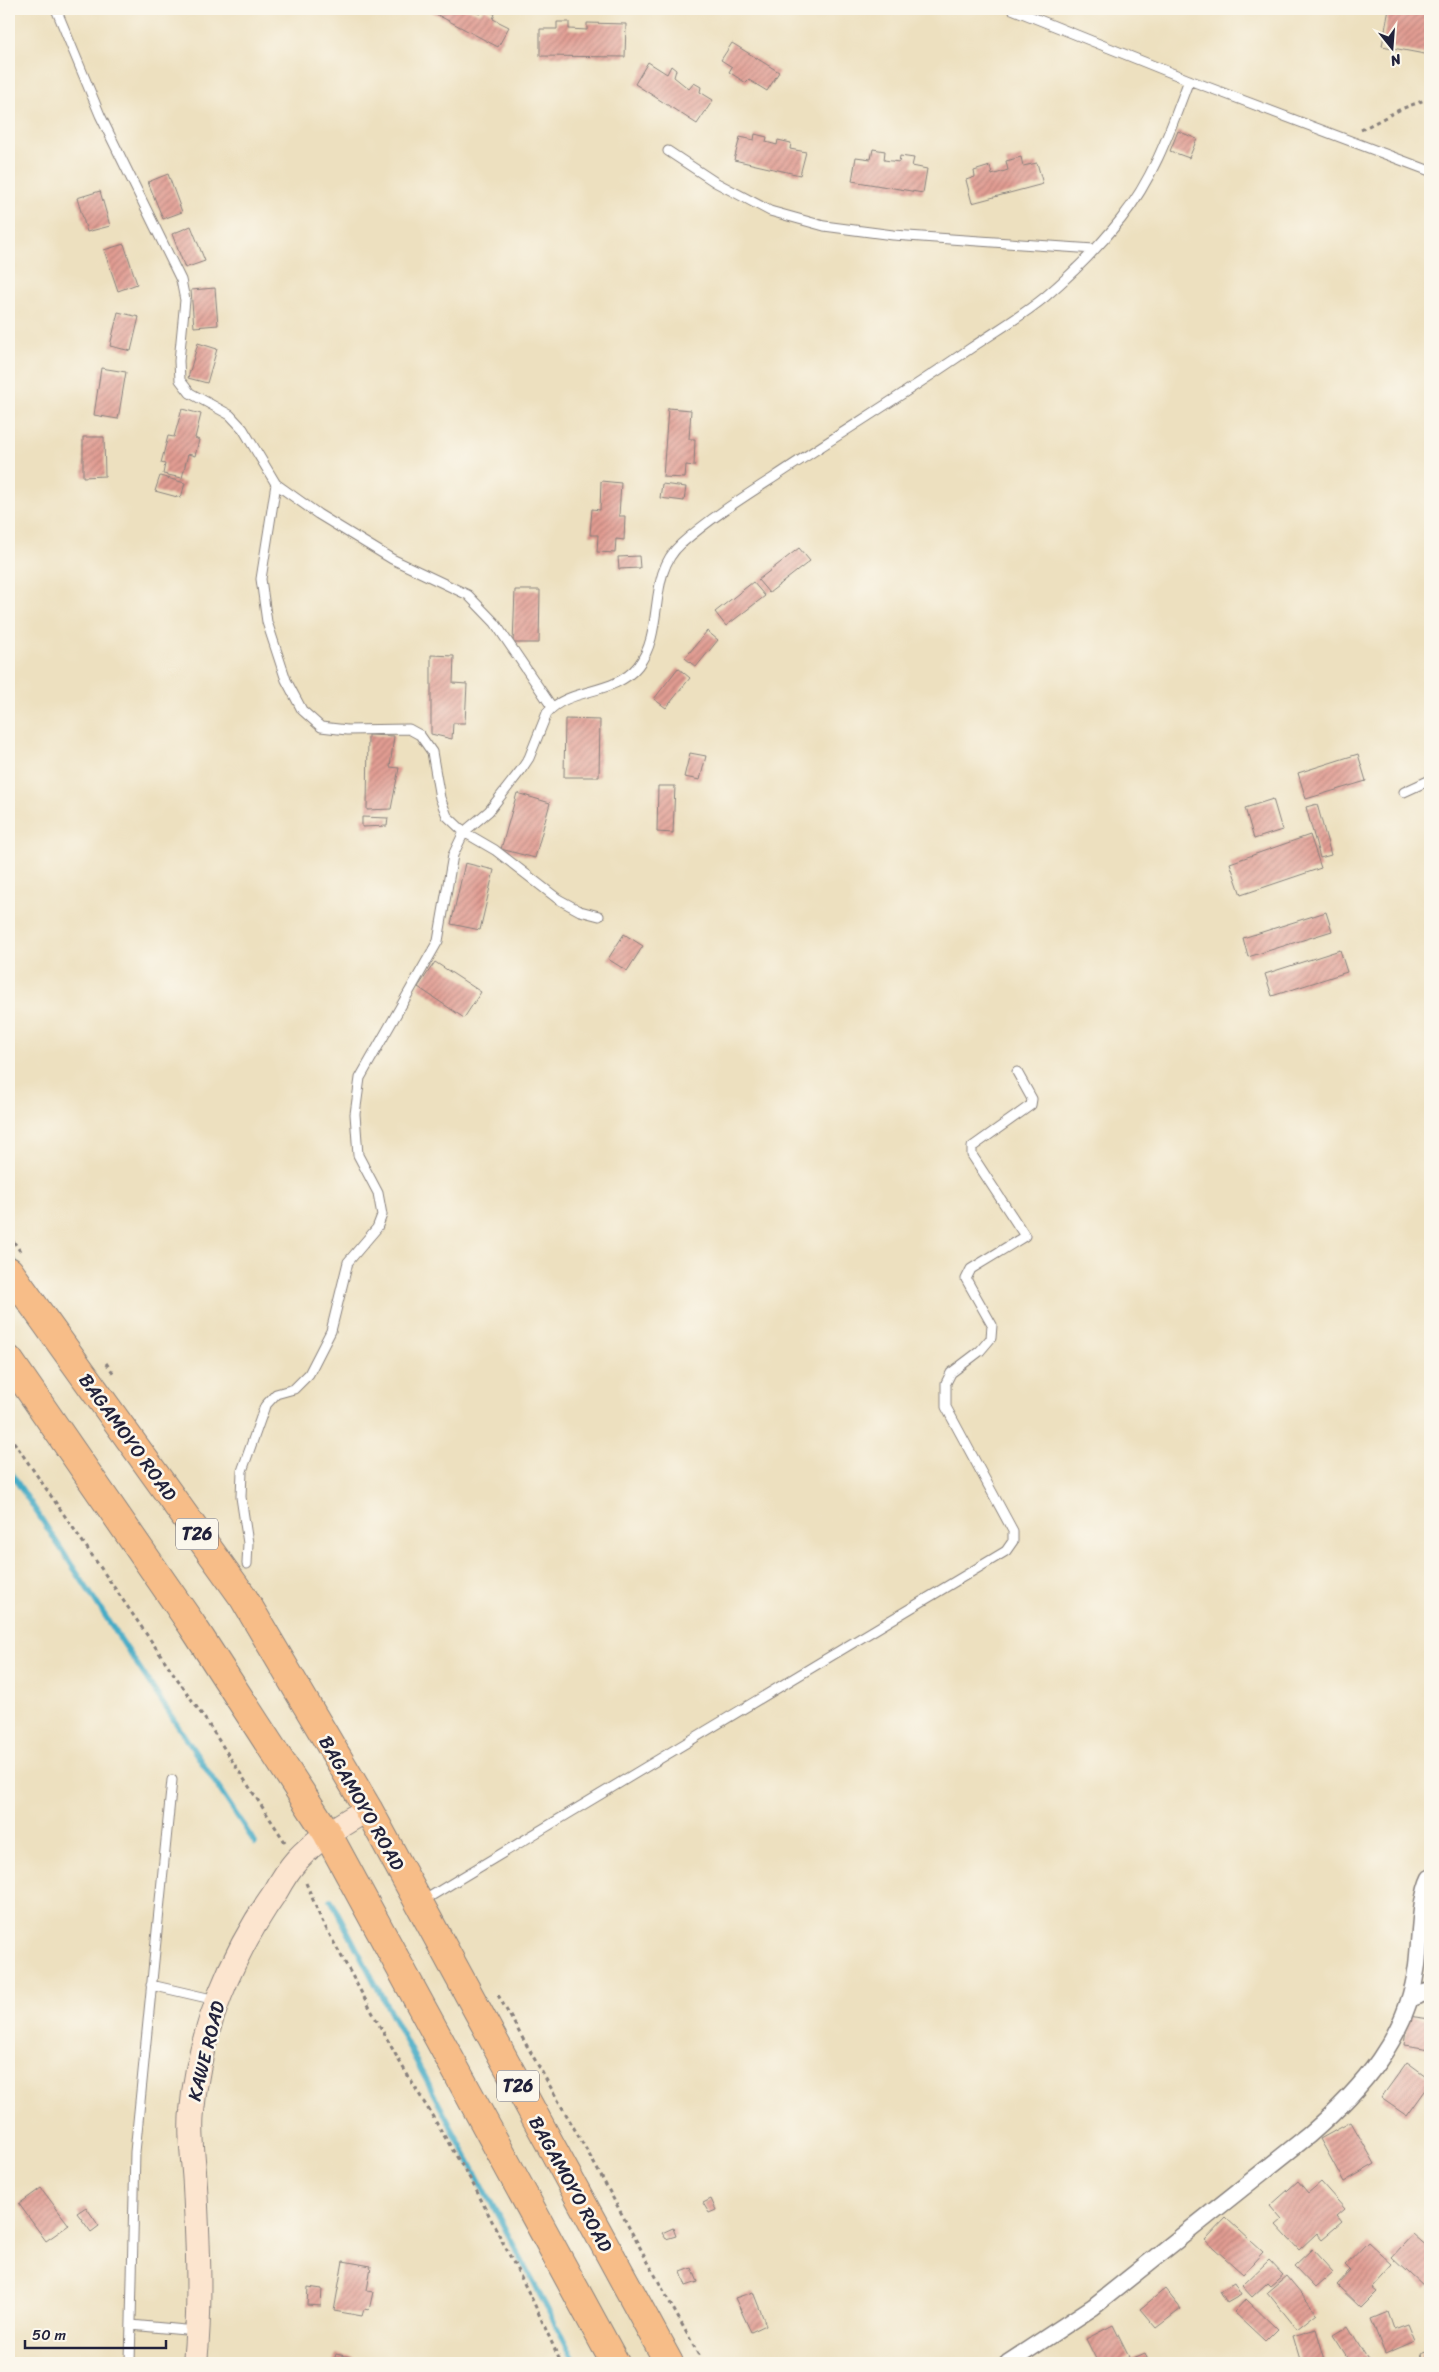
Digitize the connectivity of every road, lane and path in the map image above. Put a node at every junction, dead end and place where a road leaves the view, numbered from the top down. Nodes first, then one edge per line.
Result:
1 (56, 9) edge
2 (1012, 9) edge
3 (1027, 11) edge
4 (1189, 80) junction
5 (1430, 98) edge
6 (1346, 140) junction
7 (668, 150) dead end
8 (1430, 171) edge
9 (1094, 249) junction
10 (276, 484) junction
11 (552, 707) junction
12 (1430, 780) edge
13 (1404, 792) dead end
14 (464, 832) junction
15 (599, 916) dead end
16 (1017, 1072) dead end
17 (9, 1271) edge
18 (9, 1360) edge
19 (247, 1564) dead end
20 (172, 1780) dead end
21 (368, 1809) junction
22 (327, 1833) junction
23 (1430, 1878) edge
24 (419, 1904) junction
25 (151, 1985) junction
26 (1430, 1991) edge
27 (1411, 1998) junction
28 (217, 2000) junction
29 (131, 2324) junction
30 (199, 2331) junction
31 (130, 2363) edge
32 (195, 2363) edge
33 (615, 2363) edge
34 (670, 2363) edge
35 (1008, 2363) edge

1 - 10 lane
2 - 3 lane
3 - 4 lane
4 - 6 lane
4 - 9 lane
5 - 6 path
6 - 8 lane
7 - 9 lane
9 - 11 lane
10 - 11 lane
10 - 14 lane
11 - 14 lane
12 - 13 lane
14 - 15 lane
14 - 19 lane
16 - 24 lane
17 - 21 highway, BAGAMOYO ROAD / T26
18 - 22 highway, T26
20 - 25 lane
21 - 22 main road, KAWE ROAD
21 - 24 highway, BAGAMOYO ROAD / T26
22 - 28 main road, KAWE ROAD
22 - 33 highway, T26
23 - 27 street
24 - 34 highway, BAGAMOYO ROAD / T26
25 - 28 lane
25 - 29 lane
26 - 27 street
27 - 35 street
28 - 30 main road, KAWE ROAD
29 - 30 lane
29 - 31 lane
30 - 32 main road, KAWE ROAD

